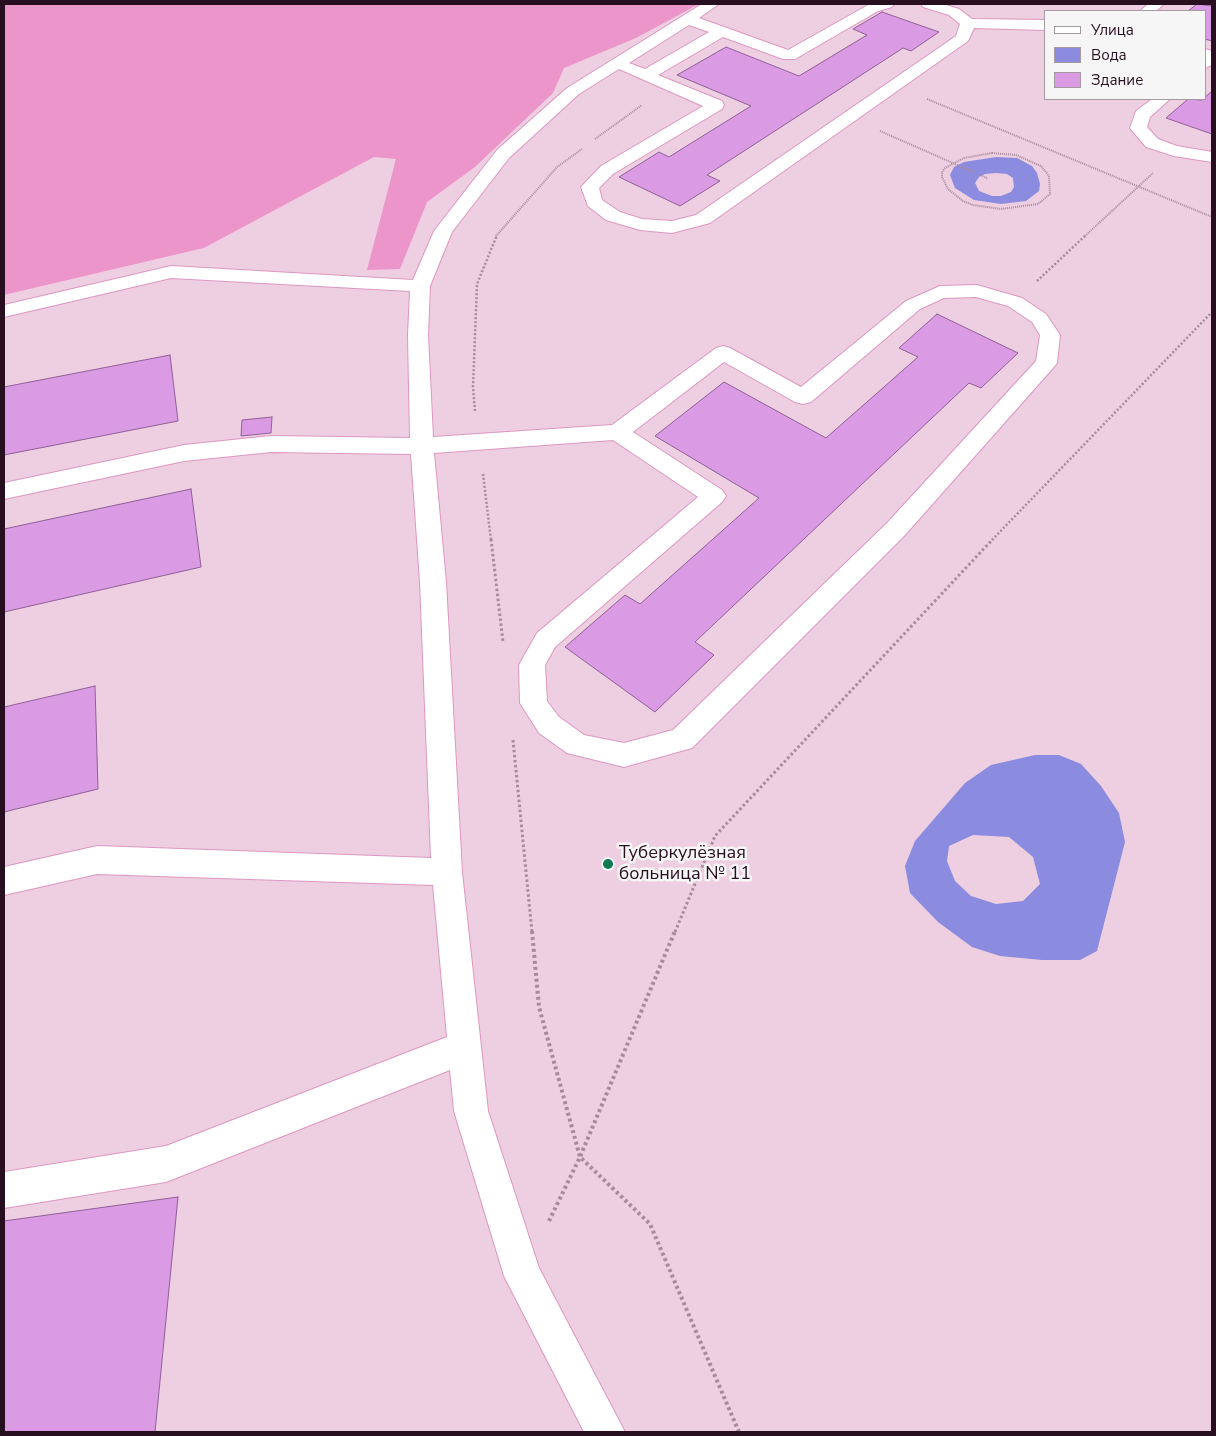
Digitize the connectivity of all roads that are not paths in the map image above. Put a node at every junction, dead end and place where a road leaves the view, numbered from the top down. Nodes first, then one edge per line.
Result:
1 (712, 4) edge
2 (887, 4) edge
3 (928, 4) edge
4 (687, 19) junction
5 (968, 23) junction
6 (1044, 25) edge
7 (721, 32) junction
8 (1206, 54) edge
9 (1206, 62) edge
10 (617, 63) junction
11 (646, 75) junction
12 (1161, 100) edge
13 (1212, 157) edge
14 (420, 286) junction
15 (4, 311) edge
16 (617, 432) junction
17 (422, 446) junction
18 (4, 492) edge
19 (447, 872) junction
20 (4, 881) edge
21 (465, 1047) junction
22 (4, 1190) edge
23 (605, 1432) edge

1 - 4 lane
2 - 7 lane
3 - 5 lane
4 - 7 lane
4 - 10 lane
5 - 6 lane
5 - 11 lane
7 - 11 lane
8 - 9 lane
10 - 11 lane
10 - 14 lane
12 - 13 lane
14 - 15 lane
14 - 17 lane
16 - 16 lane
16 - 17 lane
17 - 18 lane
17 - 19 lane
19 - 20 lane
19 - 21 lane
21 - 22 lane
21 - 23 lane

